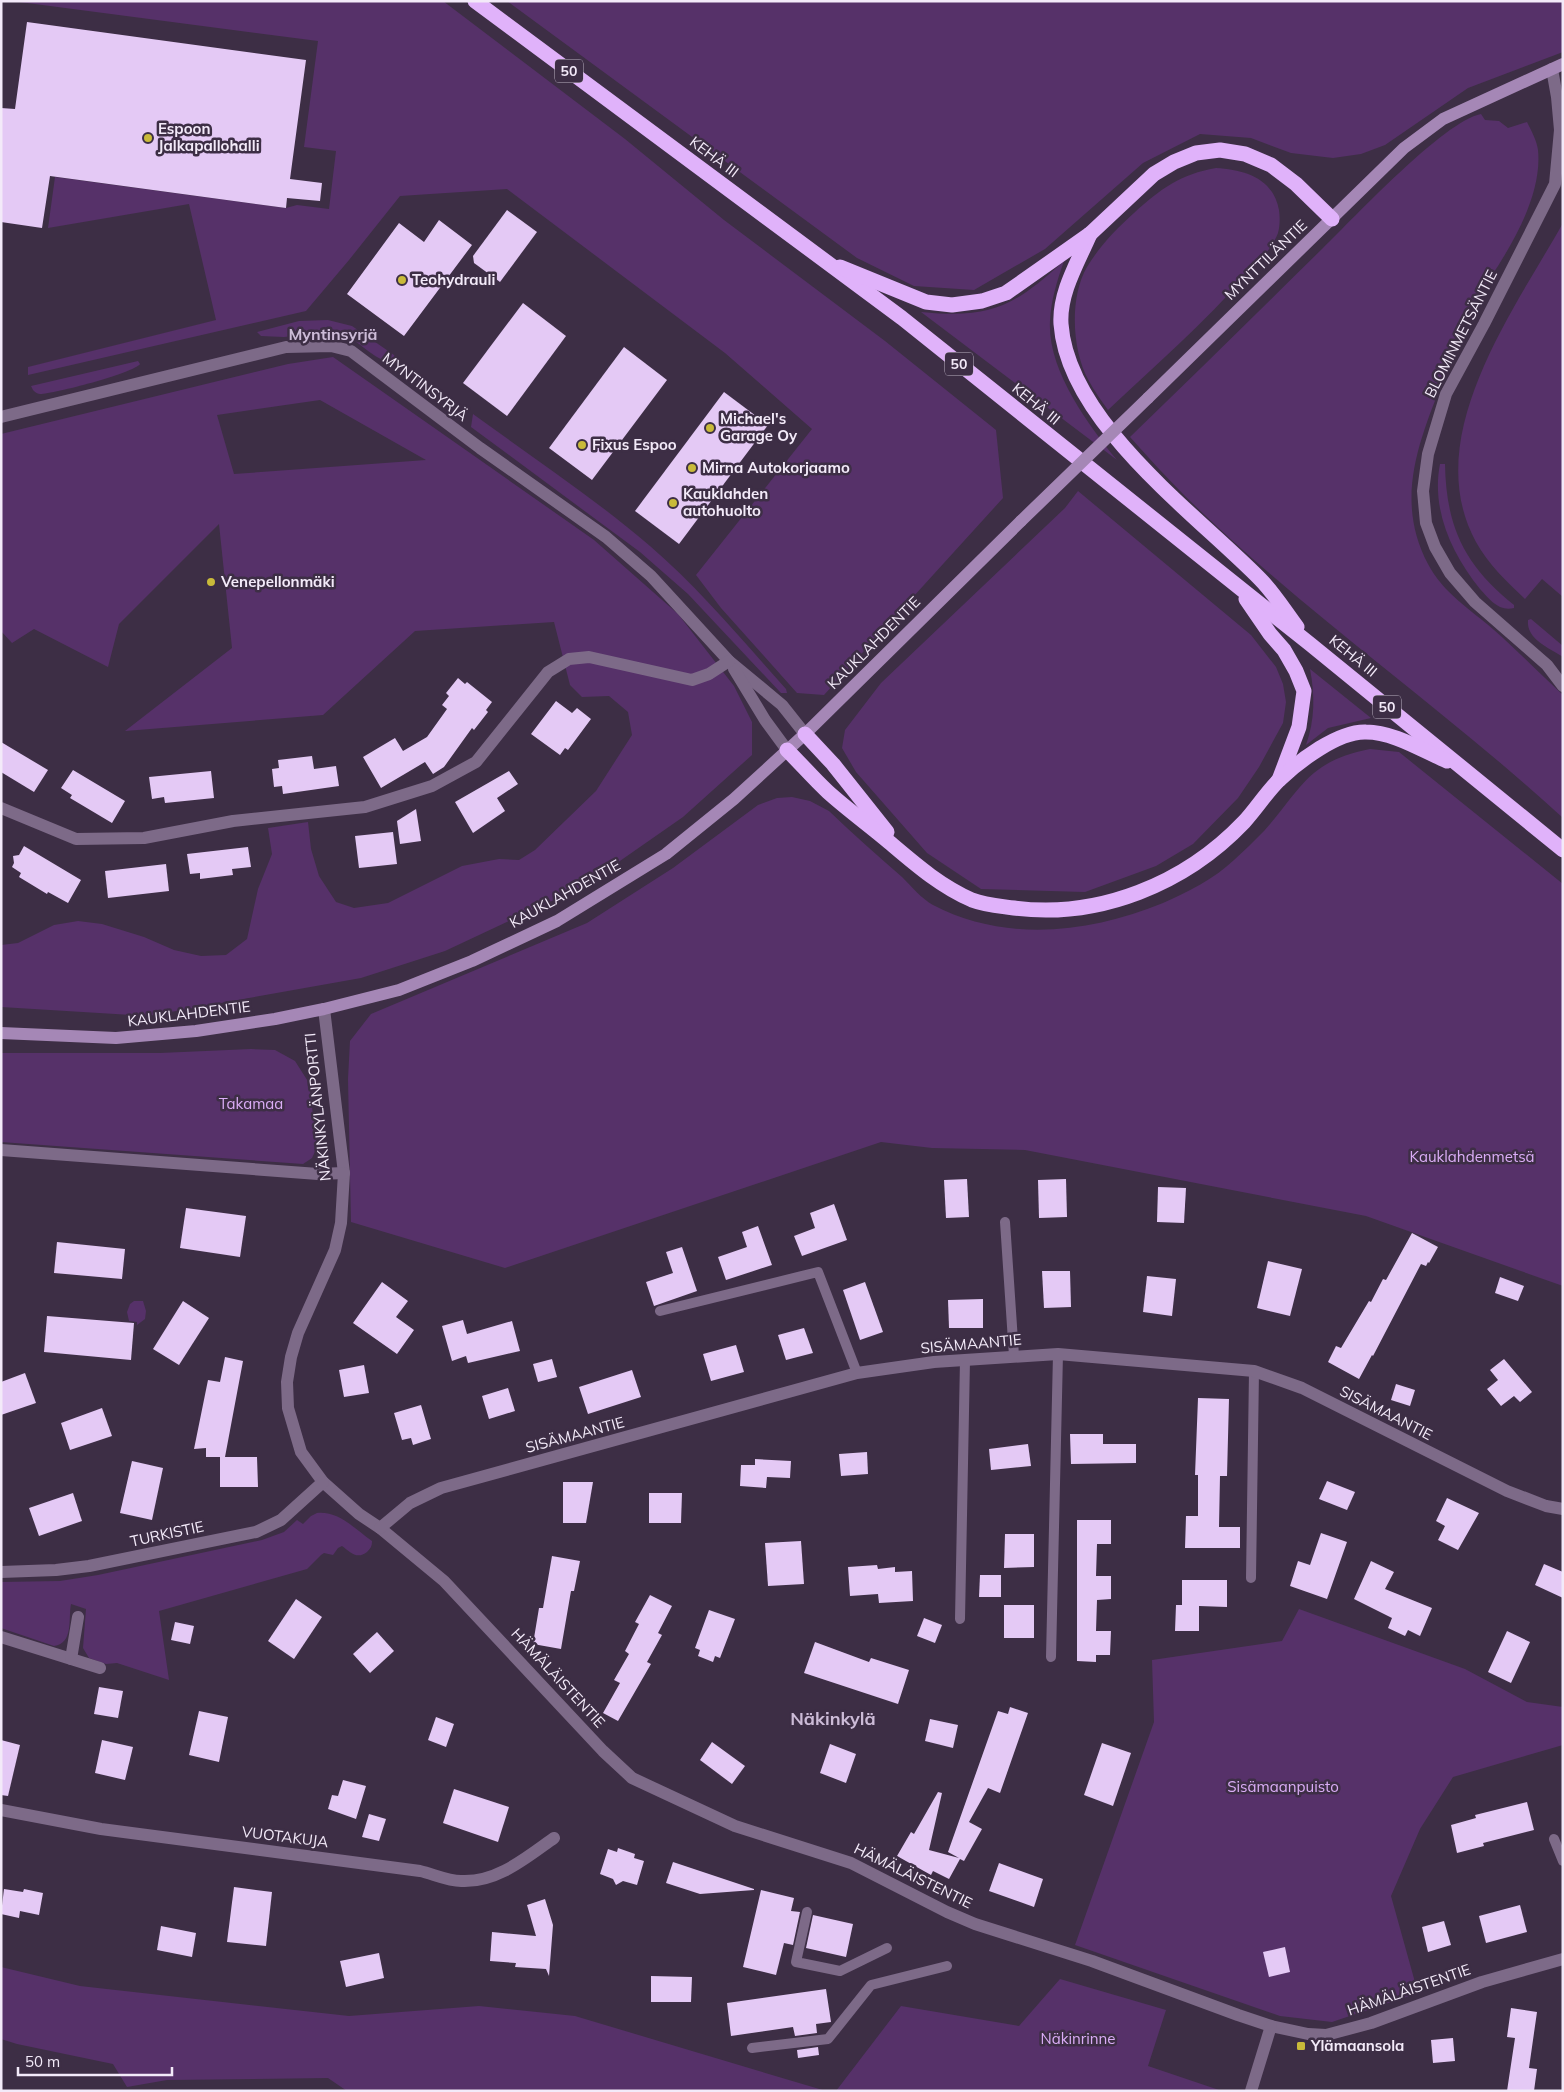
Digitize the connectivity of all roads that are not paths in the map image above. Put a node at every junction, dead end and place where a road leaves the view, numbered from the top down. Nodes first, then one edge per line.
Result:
1 (475, 1) edge
2 (1557, 67) edge
3 (1332, 219) junction
4 (1090, 234) junction
5 (822, 261) junction
6 (1, 418) edge
7 (1021, 520) joint
8 (1238, 588) junction
9 (1310, 644) junction
10 (729, 660) junction
11 (1547, 665) junction
12 (1563, 671) edge
13 (1563, 686) edge
14 (805, 734) junction
15 (787, 750) junction
16 (1464, 769) junction
17 (1279, 780) junction
18 (1, 808) edge
19 (1563, 850) edge
20 (908, 858) junction
21 (324, 1009) junction
22 (1, 1032) edge
23 (1, 1150) edge
24 (344, 1173) junction
25 (1005, 1222) dead end
26 (660, 1312) dead end
27 (1058, 1354) junction
28 (1014, 1356) junction
29 (964, 1360) junction
30 (1254, 1370) junction
31 (857, 1374) junction
32 (323, 1482) junction
33 (1563, 1509) edge
34 (380, 1528) junction
35 (1, 1572) edge
36 (1251, 1578) dead end
37 (78, 1617) dead end
38 (960, 1619) dead end
39 (1, 1636) edge
40 (1051, 1658) dead end
41 (71, 1659) junction
42 (100, 1668) dead end
43 (1, 1810) edge
44 (554, 1838) dead end
45 (1554, 1839) dead end
46 (1563, 1861) edge
47 (807, 1912) dead end
48 (887, 1948) dead end
49 (1563, 1959) edge
50 (947, 1966) dead end
51 (1271, 2026) junction
52 (752, 2048) dead end
53 (1250, 2091) edge

1 - 5 highway, KEHÄ III / 50
2 - 3 street, MYNTTILÄNTIE
2 - 11 street, BLOMINMETSÄNTIE
3 - 4 highway
3 - 7 street, MYNTTILÄNTIE, bridge
4 - 5 highway
4 - 9 highway
5 - 8 highway, KEHÄ III / 50
6 - 10 street, MYNTINSYRJÄ
7 - 14 street, KAUKLAHDENTIE
8 - 9 highway, KEHÄ III / 50
8 - 17 highway
9 - 16 highway, KEHÄ III / 50
10 - 14 street, MYNTINSYRJÄ
10 - 15 street, MYNTINSYRJÄ
10 - 18 street
11 - 12 street, BLOMINMETSÄNTIE
11 - 13 street, BLOMINMETSÄNTIE
14 - 15 street, KAUKLAHDENTIE
14 - 20 highway
15 - 20 highway
15 - 21 street, KAUKLAHDENTIE
16 - 17 highway
16 - 19 highway, KEHÄ III / 50
17 - 20 highway
21 - 22 street, KAUKLAHDENTIE
21 - 24 street, NÄKINKYLÄNPORTTI
23 - 24 street
24 - 32 street, NÄKINKYLÄNPORTTI
25 - 28 lane
26 - 31 lane
27 - 28 street, SISÄMAANTIE
27 - 30 street, SISÄMAANTIE
27 - 40 lane
28 - 29 street, SISÄMAANTIE
29 - 31 street, SISÄMAANTIE
29 - 38 lane
30 - 33 street, SISÄMAANTIE
30 - 36 lane
31 - 34 street, SISÄMAANTIE
32 - 34 street, HÄMÄLÄISTENTIE
32 - 35 street, TURKISTIE
34 - 51 street, HÄMÄLÄISTENTIE
37 - 41 street
39 - 41 street
41 - 42 street
43 - 44 street, VUOTAKUJA
45 - 46 lane
47 - 48 lane
49 - 51 street, HÄMÄLÄISTENTIE
50 - 52 lane
51 - 53 street

